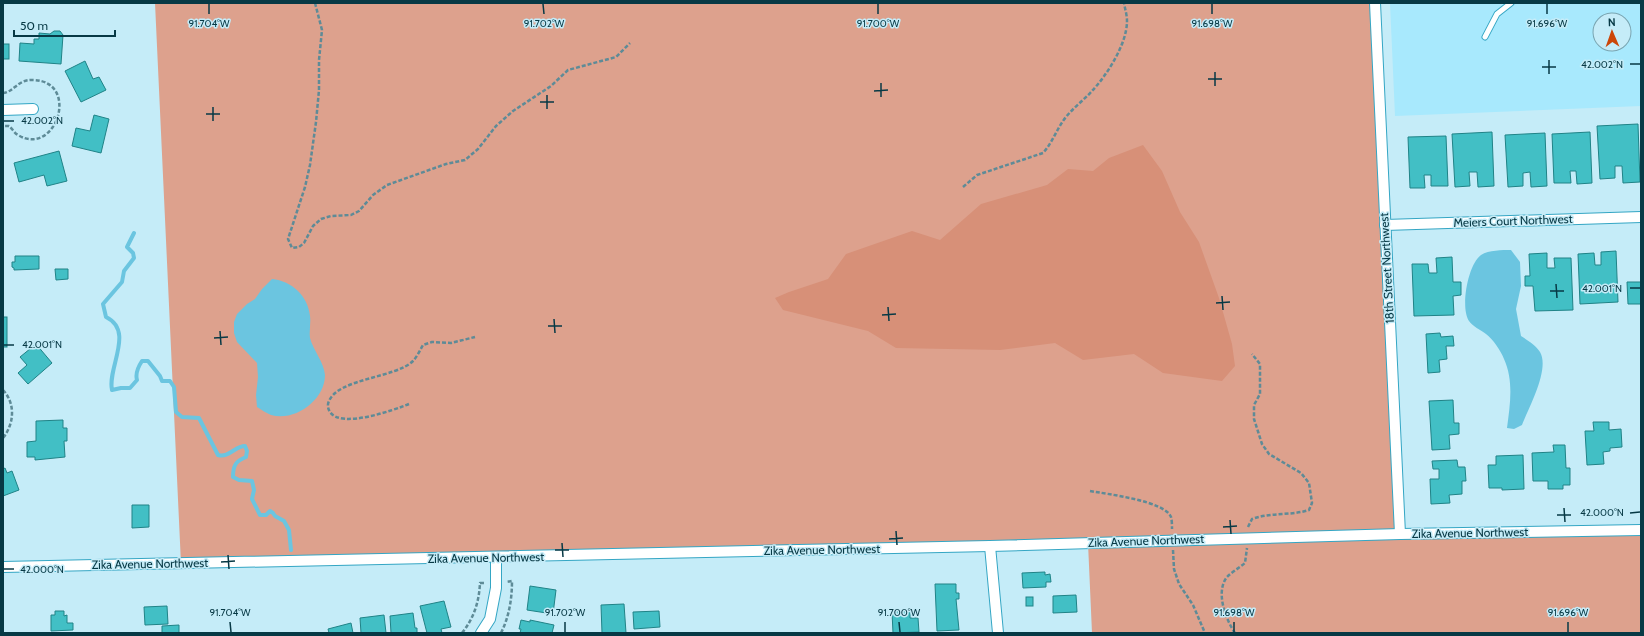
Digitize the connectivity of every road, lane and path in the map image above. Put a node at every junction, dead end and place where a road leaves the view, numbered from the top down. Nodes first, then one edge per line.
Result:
1 (315, 3) edge
2 (1124, 3) edge
3 (1375, 3) edge
4 (1511, 3) edge
5 (1485, 37) dead end
6 (630, 42) dead end
7 (33, 109) dead end
8 (3, 110) edge
9 (962, 187) dead end
10 (1641, 217) edge
11 (1385, 225) junction
12 (475, 337) dead end
13 (1252, 354) dead end
14 (3, 390) edge
15 (409, 404) dead end
16 (3, 438) edge
17 (1641, 530) edge
18 (1400, 534) junction
19 (1248, 538) junction
20 (990, 546) junction
21 (496, 557) junction
22 (3, 567) edge
23 (480, 583) dead end
24 (462, 633) edge
25 (481, 633) edge
26 (998, 633) edge
27 (1235, 633) edge

1 - 6 path
2 - 9 path
3 - 11 street, 18th Street Northwest
4 - 5 lane
7 - 8 street
10 - 11 street, Meiers Court Northwest
11 - 18 street, 18th Street Northwest
12 - 15 path
13 - 19 path
14 - 16 path
17 - 18 street, Zika Avenue Northwest
18 - 19 street, Zika Avenue Northwest
19 - 20 street, Zika Avenue Northwest
19 - 27 path
20 - 21 street, Zika Avenue Northwest
20 - 26 street
21 - 22 street, Zika Avenue Northwest
21 - 25 street
23 - 24 path

